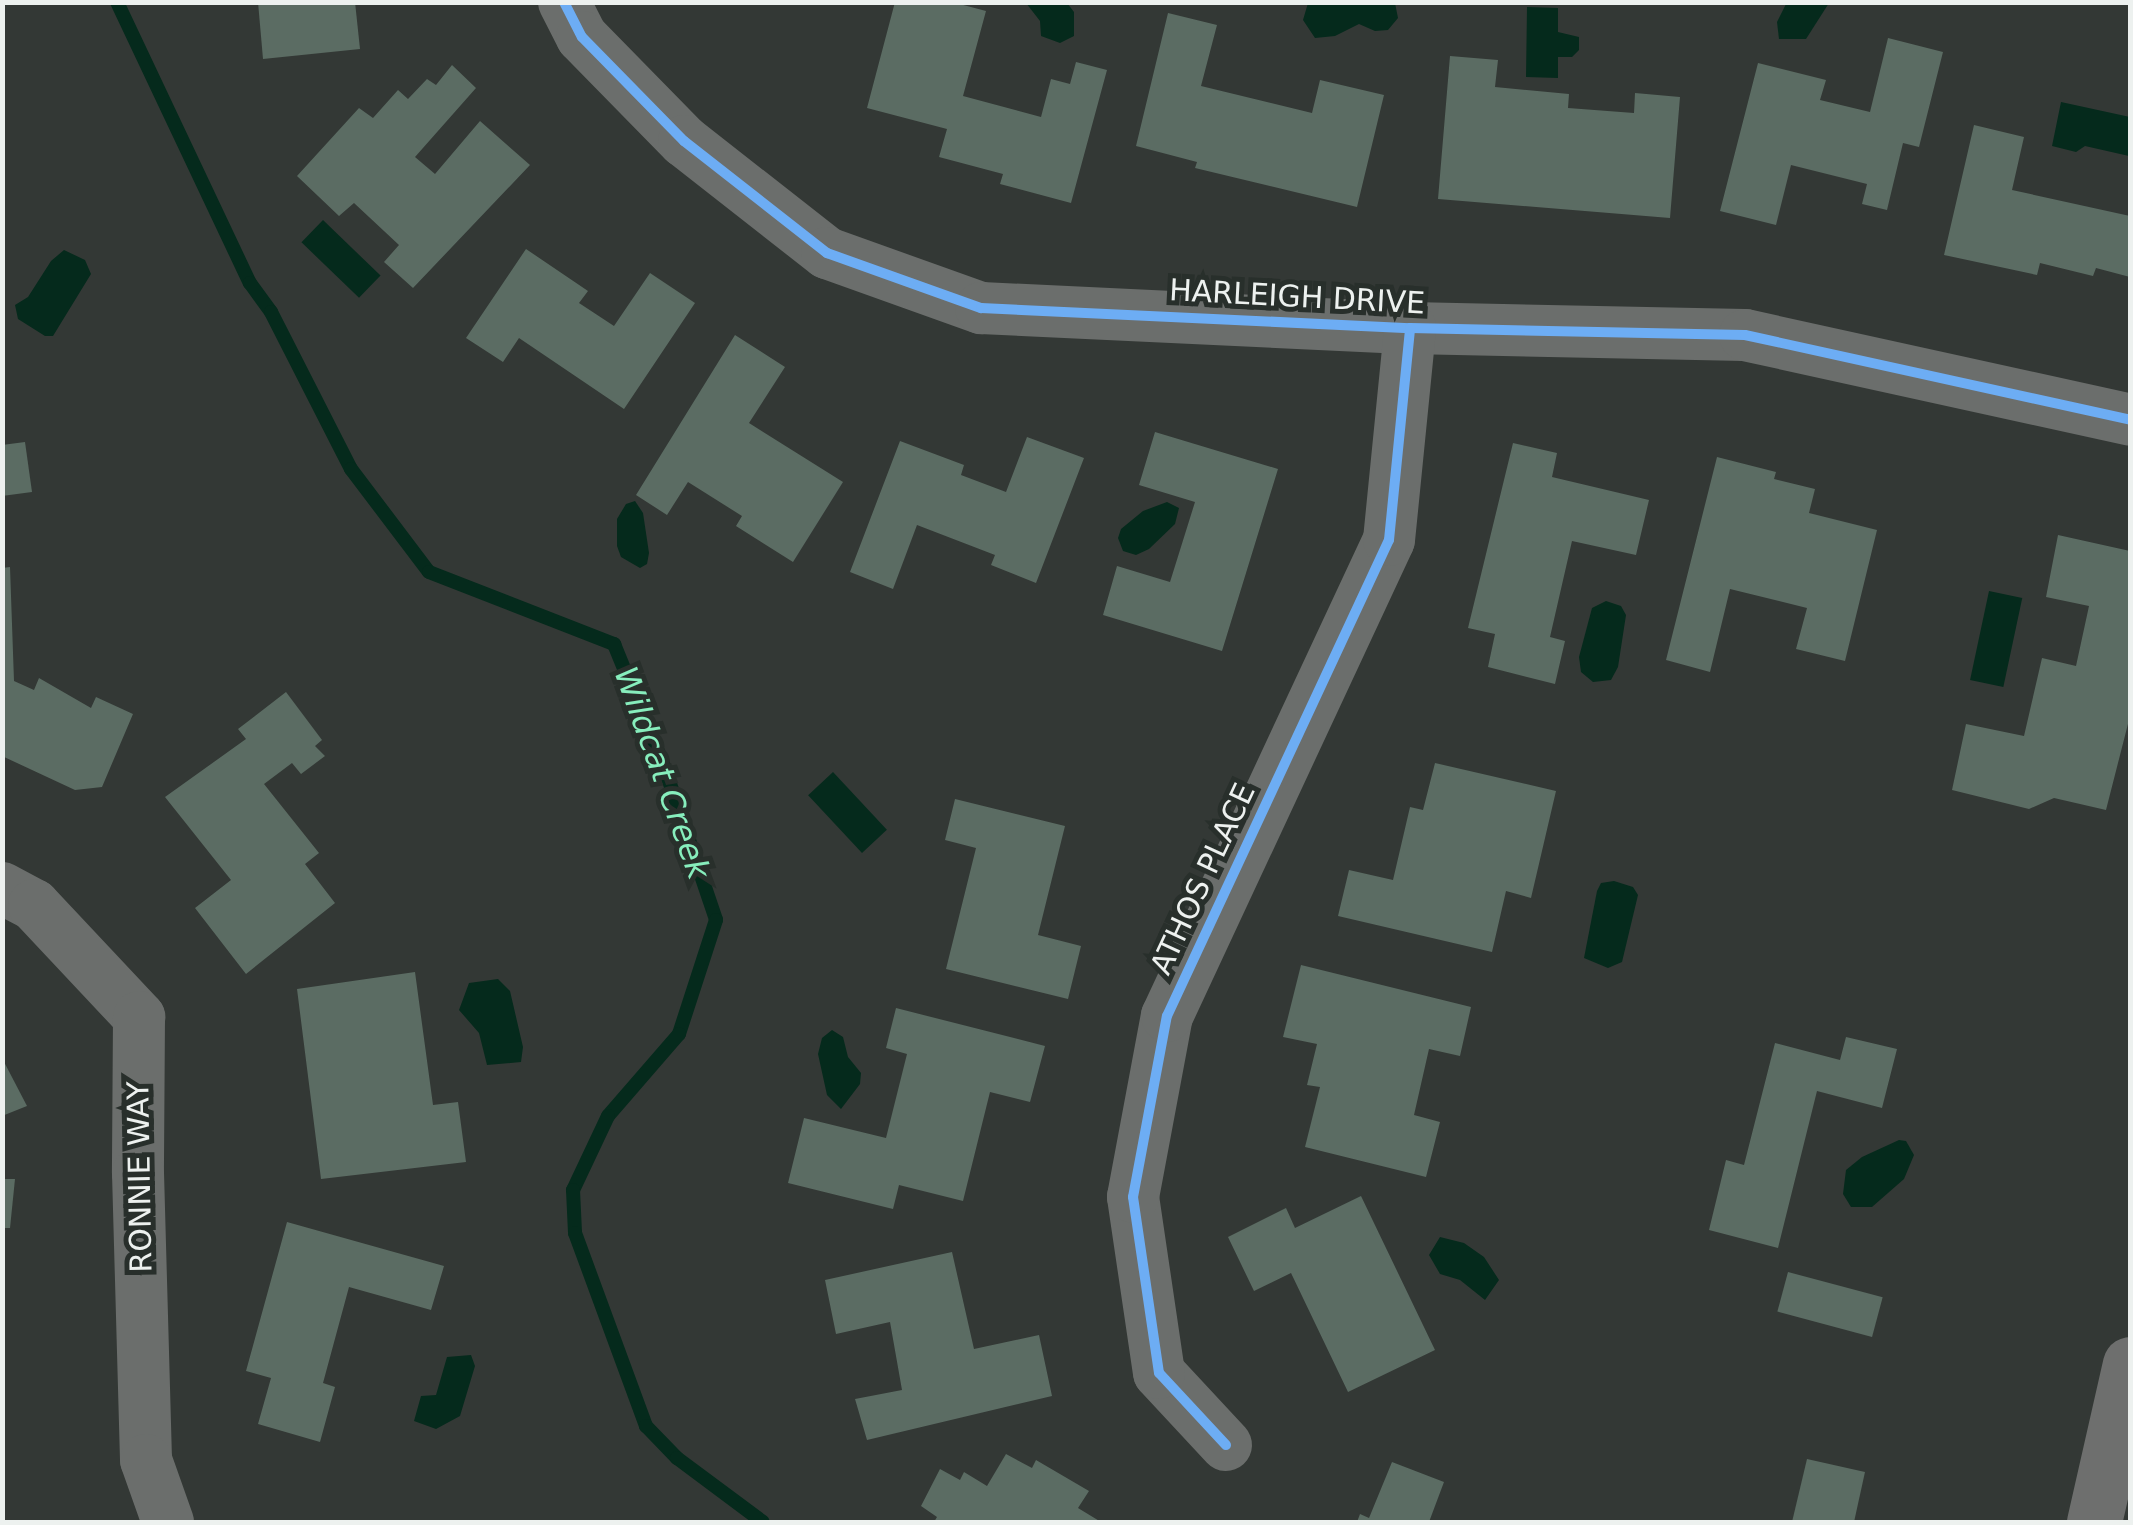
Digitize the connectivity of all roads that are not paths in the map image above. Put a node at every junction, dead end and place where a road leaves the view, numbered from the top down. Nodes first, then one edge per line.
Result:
1 (564, 2) edge
2 (1410, 328) junction
3 (2130, 420) edge
4 (2, 888) edge
5 (2130, 1364) edge
6 (1226, 1445) dead end
7 (168, 1522) edge
8 (2094, 1522) edge

1 - 2 street, HARLEIGH DRIVE
2 - 3 street, HARLEIGH DRIVE
2 - 6 street, ATHOS PLACE
4 - 7 street, RONNIE WAY
5 - 8 street

